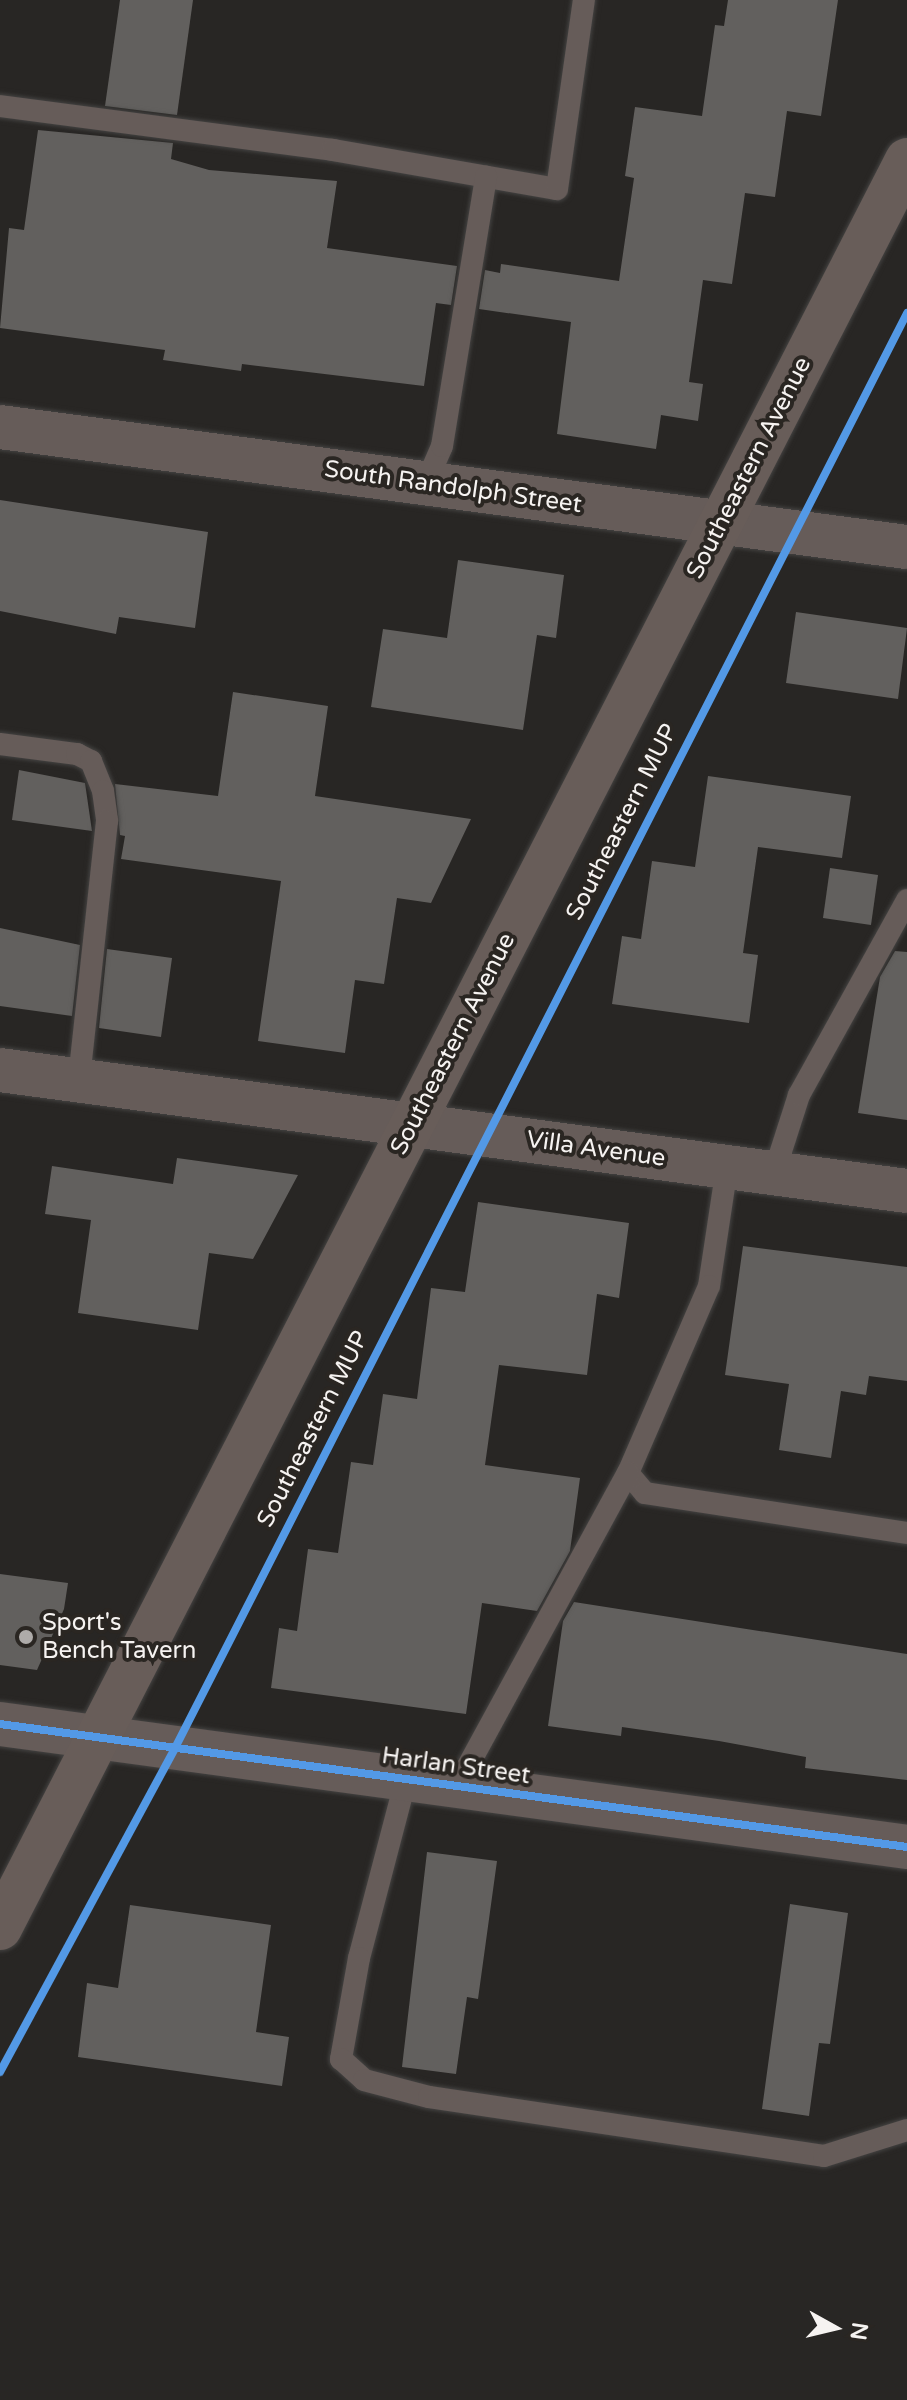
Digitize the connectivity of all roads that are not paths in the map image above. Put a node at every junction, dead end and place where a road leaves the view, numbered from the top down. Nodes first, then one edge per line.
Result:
1 (584, 0) edge
2 (0, 106) edge
3 (907, 160) edge
4 (486, 177) junction
5 (0, 427) edge
6 (426, 483) junction
7 (722, 522) junction
8 (907, 547) edge
9 (0, 744) edge
10 (907, 900) edge
11 (0, 1070) edge
12 (79, 1080) junction
13 (411, 1124) junction
14 (727, 1167) junction
15 (774, 1173) junction
16 (907, 1191) edge
17 (628, 1473) junction
18 (907, 1533) edge
19 (0, 1724) edge
20 (101, 1738) junction
21 (406, 1779) junction
22 (457, 1786) junction
23 (907, 1847) edge
24 (0, 1928) edge
25 (907, 2130) edge

1 - 4 lane
2 - 4 lane
3 - 7 main road, Southeastern Avenue
4 - 6 lane
5 - 6 street, South Randolph Street
6 - 7 street, South Randolph Street
7 - 8 street, South Randolph Street
7 - 13 main road, Southeastern Avenue
9 - 12 lane
10 - 15 lane
11 - 12 street, Villa Avenue
12 - 13 street, Villa Avenue
13 - 14 street, Villa Avenue
13 - 20 main road, Southeastern Avenue
14 - 15 street, Villa Avenue
14 - 17 lane
15 - 16 street, Villa Avenue
17 - 18 lane
17 - 22 lane
19 - 20 street, Harlan Street
20 - 21 street, Harlan Street
20 - 24 main road, Southeastern Avenue
21 - 22 street, Harlan Street
21 - 25 lane
22 - 23 street, Harlan Street

